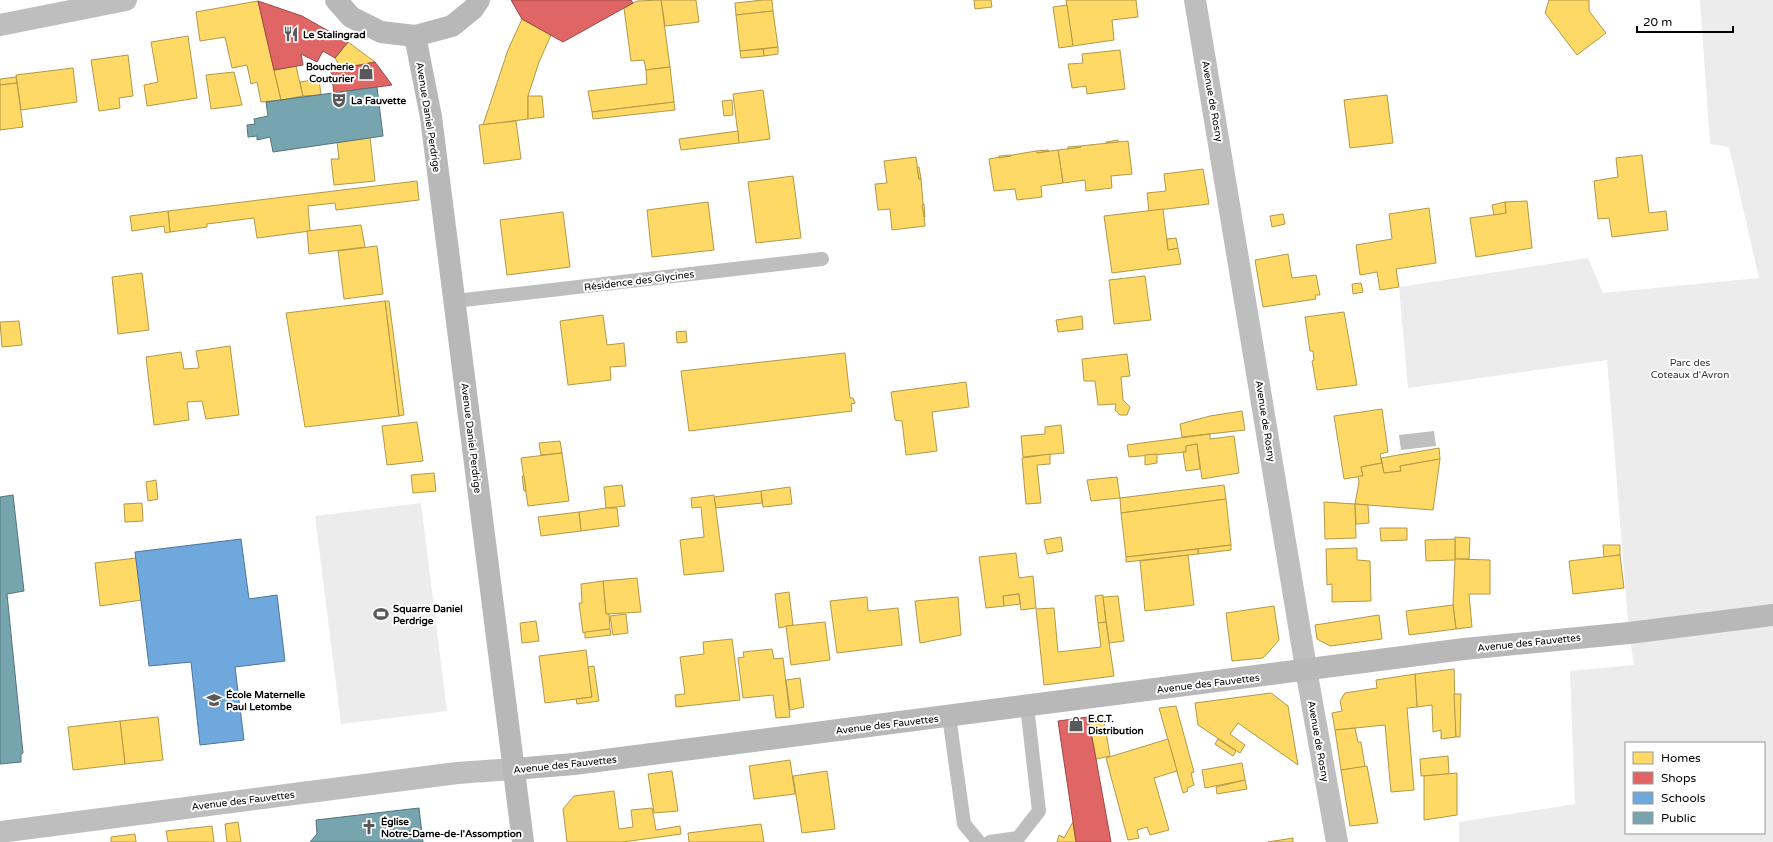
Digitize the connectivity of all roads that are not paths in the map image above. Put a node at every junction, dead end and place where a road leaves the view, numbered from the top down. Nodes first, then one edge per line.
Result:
1 (126, 0) edge
2 (336, 0) edge
3 (479, 0) edge
4 (1195, 0) edge
5 (0, 25) edge
6 (415, 36) junction
7 (822, 259) dead end
8 (455, 301) junction
9 (1773, 615) edge
10 (1306, 669) junction
11 (1027, 706) junction
12 (949, 716) junction
13 (514, 769) junction
14 (0, 832) edge
15 (523, 842) edge
16 (979, 842) edge
17 (990, 842) edge
18 (1337, 842) edge

1 - 5 street
2 - 6 street
3 - 6 street
4 - 10 street, Avenue de Rosny
6 - 8 street, Avenue Daniel Perdrige
7 - 8 lane, Résidence des Glycines
8 - 13 street, Avenue Daniel Perdrige
9 - 10 street, Avenue des Fauvettes
10 - 11 street, Avenue des Fauvettes
10 - 18 street, Avenue de Rosny
11 - 12 street, Avenue des Fauvettes
11 - 17 lane
12 - 13 street, Avenue des Fauvettes
12 - 16 lane
13 - 14 street, Avenue des Fauvettes
13 - 15 street, Avenue Daniel Perdrige

